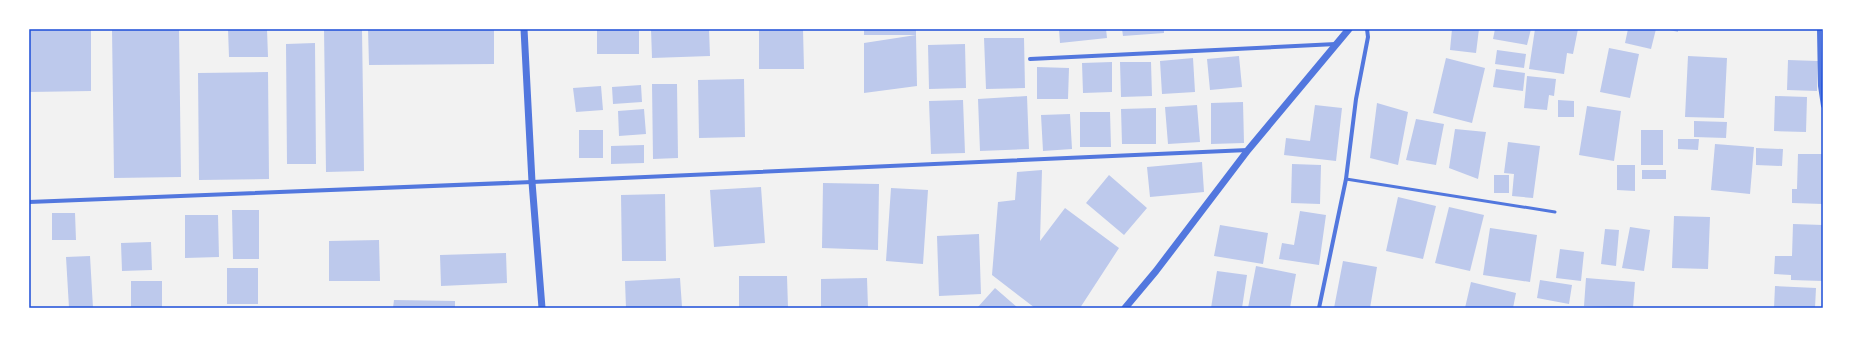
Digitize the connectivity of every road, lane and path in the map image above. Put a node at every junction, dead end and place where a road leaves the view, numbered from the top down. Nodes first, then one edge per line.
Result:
1 (524, 29) edge
2 (1348, 29) edge
3 (1368, 29) edge
4 (1820, 29) edge
5 (1336, 44) junction
6 (1030, 58) dead end
7 (1823, 106) edge
8 (1248, 150) junction
9 (1346, 179) junction
10 (532, 182) junction
11 (29, 202) edge
12 (1555, 212) dead end
13 (542, 308) edge
14 (1125, 308) edge
15 (1319, 308) edge

1 - 10 street
2 - 5 street
3 - 9 street
4 - 7 street
5 - 6 street
5 - 8 street
8 - 10 street
8 - 14 street
9 - 12 lane
9 - 15 street
10 - 11 street
10 - 13 street

